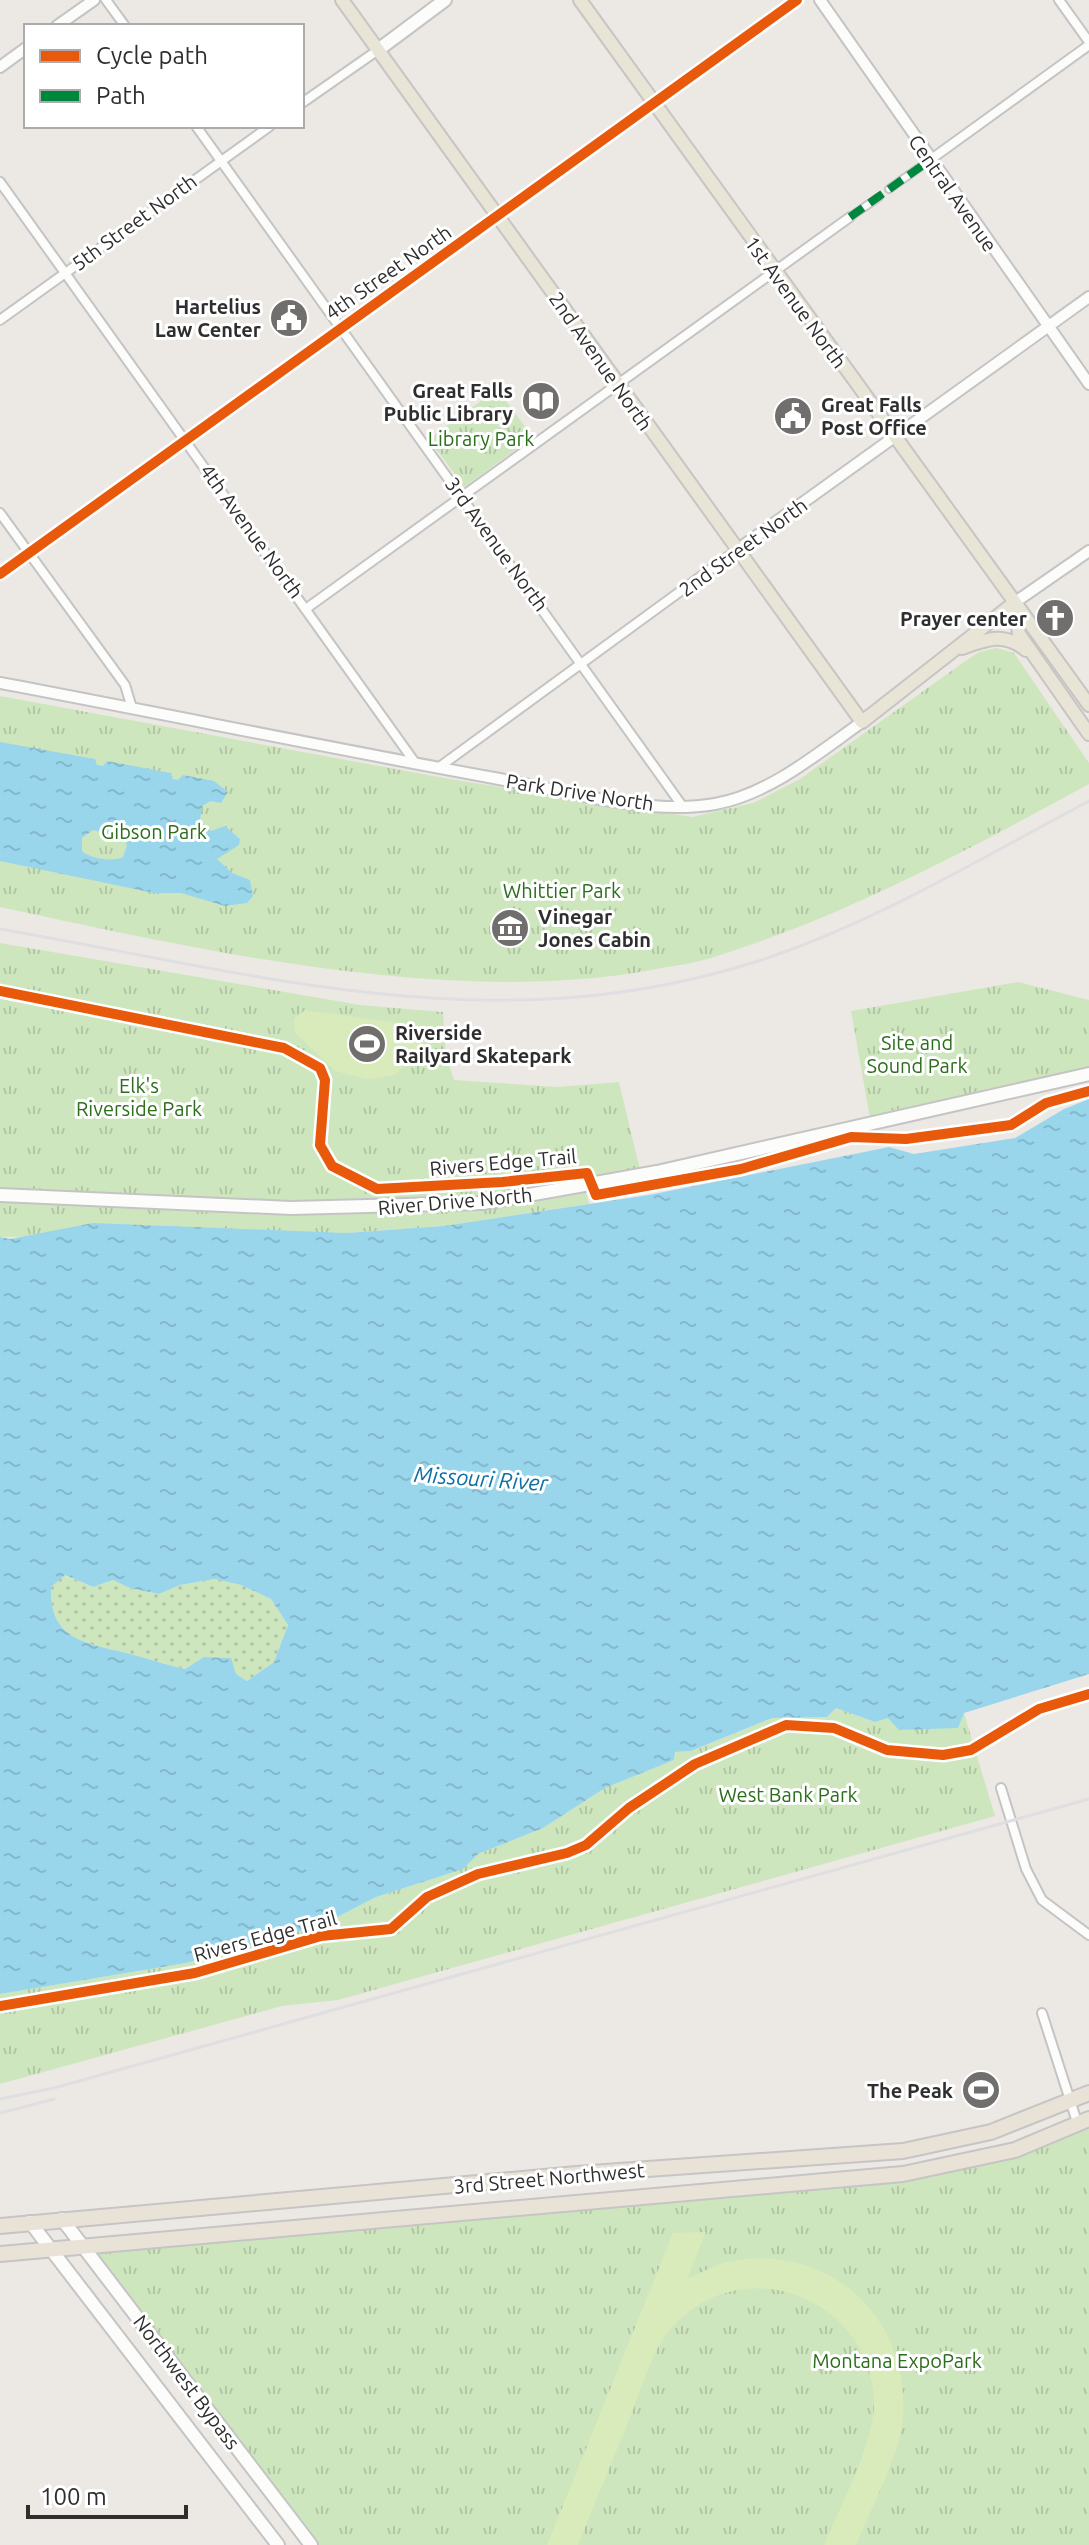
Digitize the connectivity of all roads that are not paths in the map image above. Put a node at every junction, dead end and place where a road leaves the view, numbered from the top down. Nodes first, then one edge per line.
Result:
1 (94, 0) edge
2 (106, 0) edge
3 (342, 0) edge
4 (445, 0) edge
5 (580, 0) edge
6 (797, 0) edge
7 (820, 0) edge
8 (1059, 0) edge
9 (60, 24) edge
10 (124, 24) edge
11 (1089, 43) edge
12 (24, 49) edge
13 (378, 50) junction
14 (0, 67) edge
15 (304, 102) edge
16 (653, 102) junction
17 (197, 128) edge
18 (267, 128) edge
19 (221, 160) junction
20 (930, 160) junction
21 (0, 182) edge
22 (889, 189) dead end
23 (879, 197) dead end
24 (498, 216) junction
25 (850, 217) joint
26 (774, 272) junction
27 (64, 273) junction
28 (1089, 297) edge
29 (0, 320) edge
30 (1048, 327) junction
31 (340, 328) junction
32 (1089, 384) edge
33 (618, 386) junction
34 (185, 440) junction
35 (894, 440) junction
36 (464, 497) junction
37 (0, 513) edge
38 (737, 550) junction
39 (1089, 551) edge
40 (29, 553) junction
41 (0, 574) edge
42 (1014, 603) junction
43 (307, 608) junction
44 (953, 652) junction
45 (1035, 657) junction
46 (582, 663) junction
47 (0, 683) edge
48 (1089, 705) edge
49 (132, 708) junction
50 (862, 722) junction
51 (1089, 734) edge
52 (416, 765) junction
53 (438, 768) junction
54 (683, 807) junction
55 (1089, 1074) edge
56 (0, 1195) edge
57 (1001, 1788) dead end
58 (1089, 1935) edge
59 (1042, 2013) dead end
60 (1089, 2093) edge
61 (1071, 2102) junction
62 (1084, 2122) edge
63 (62, 2219) junction
64 (30, 2222) junction
65 (0, 2226) edge
66 (85, 2248) junction
67 (50, 2250) junction
68 (0, 2254) edge
69 (278, 2545) edge
70 (311, 2545) edge

1 - 9 street
2 - 10 street
3 - 13 main road, 2nd Avenue North
4 - 13 main road
5 - 16 main road, 1st Avenue North
6 - 16 street, 4th Street North
7 - 20 street, Central Avenue
8 - 11 street
11 - 20 street
12 - 14 street
13 - 15 street
13 - 24 main road, 2nd Avenue North
16 - 24 street, 4th Street North
16 - 26 main road, 1st Avenue North
17 - 19 street, 3rd Avenue North
18 - 19 street, 5th Street North
19 - 27 street, 5th Street North
19 - 31 street, 3rd Avenue North
20 - 22 street
20 - 30 street, Central Avenue
21 - 27 street, 4th Avenue North
23 - 25 street
24 - 31 street, 4th Street North
24 - 33 main road, 2nd Avenue North
25 - 26 street
26 - 33 street
26 - 35 main road, 1st Avenue North
27 - 29 street, 5th Street North
27 - 34 street, 4th Avenue North
28 - 30 street, 2nd Street North
30 - 32 street, Central Avenue
30 - 35 street, 2nd Street North
31 - 34 street, 4th Street North
31 - 36 street, 3rd Avenue North
33 - 36 street
33 - 38 main road, 2nd Avenue North
34 - 40 street, 4th Street North
34 - 43 street, 4th Avenue North
35 - 38 street, 2nd Street North
35 - 42 main road, 1st Avenue North
36 - 43 street
36 - 46 street, 3rd Avenue North
37 - 40 street
38 - 46 street, 2nd Street North
38 - 50 main road, 2nd Avenue North
39 - 42 street, Park Drive North
40 - 41 street, 4th Street North
40 - 49 street
42 - 44 main road, Park Drive North
42 - 45 main road, 1st Avenue North
42 - 48 main road, 1st Avenue North
43 - 52 street, 4th Avenue North
44 - 45 main road
44 - 50 main road, Park Drive North
45 - 51 main road, 1st Avenue North
46 - 53 street, 2nd Street North
46 - 54 street, 3rd Avenue North
47 - 49 street, Park Drive North
49 - 52 street, Park Drive North
50 - 54 street, Park Drive North
52 - 53 street, Park Drive North
53 - 54 street, Park Drive North
55 - 56 main road, River Drive North
57 - 58 street
59 - 61 street
60 - 61 highway, 3rd Street Northwest
61 - 62 street
61 - 63 highway, 3rd Street Northwest
62 - 66 highway, 3rd Street Northwest
63 - 64 highway, 3rd Street Northwest
63 - 66 main road, Northwest Bypass
64 - 65 highway, 3rd Street Northwest
64 - 67 main road, Northwest Bypass
66 - 67 highway, 3rd Street Northwest
66 - 70 main road, Northwest Bypass
67 - 68 highway, 3rd Street Northwest
67 - 69 main road, Northwest Bypass

